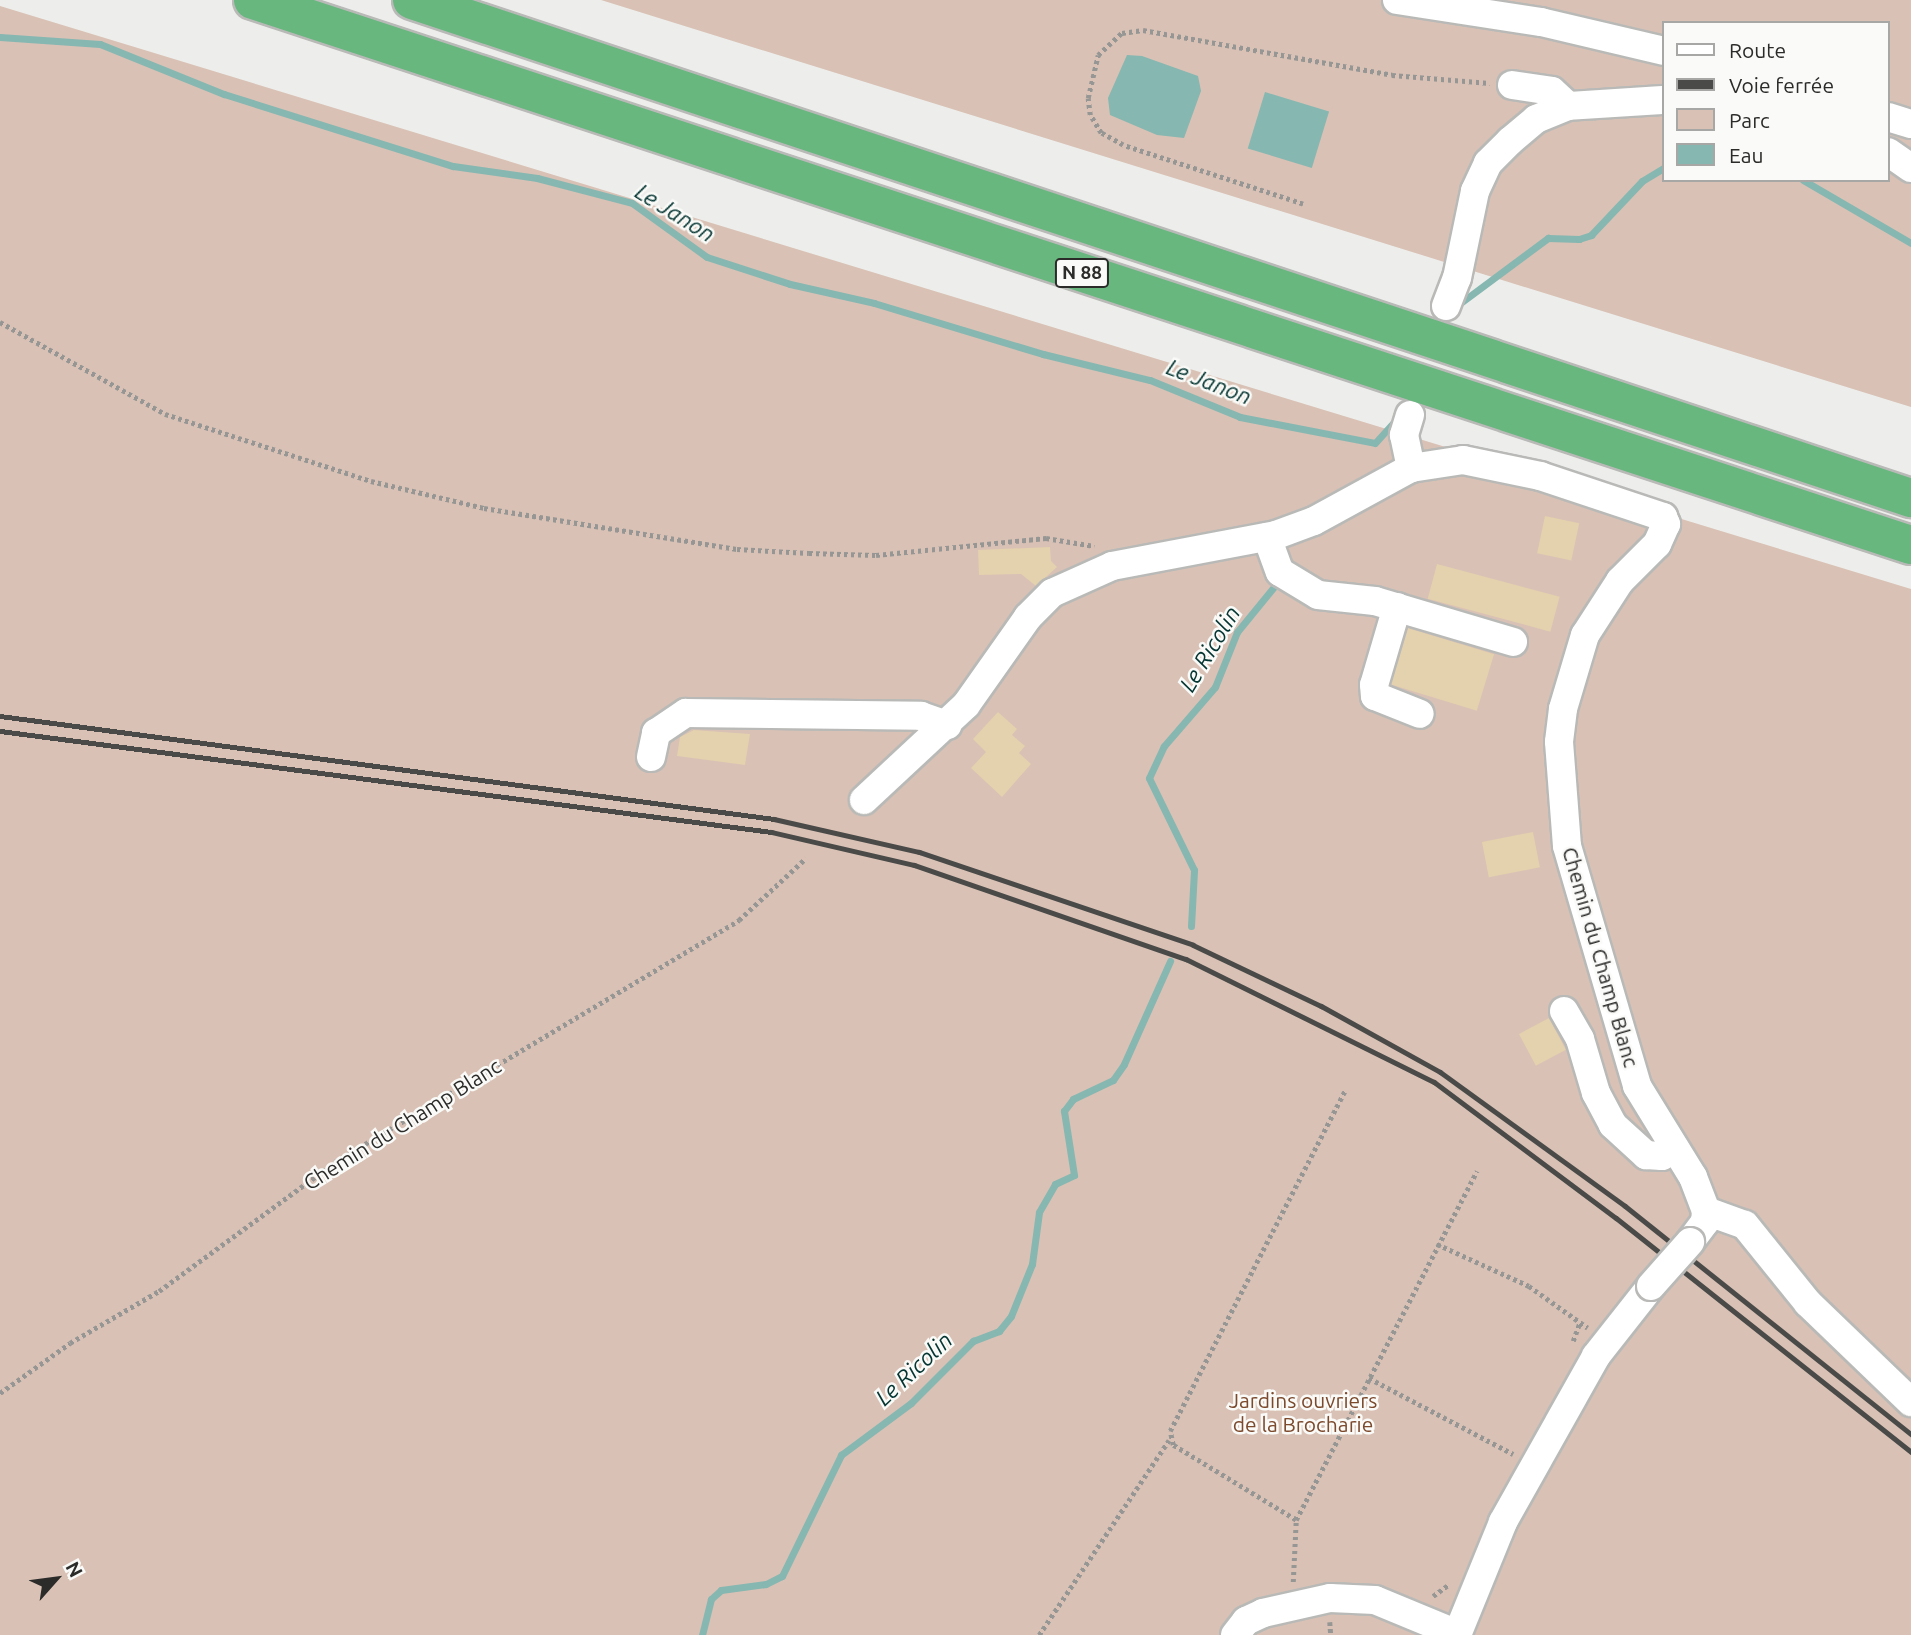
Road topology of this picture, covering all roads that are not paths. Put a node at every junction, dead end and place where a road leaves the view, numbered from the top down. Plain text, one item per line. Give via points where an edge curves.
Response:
1 (253, 0) edge
2 (412, 0) edge
3 (1397, 0) edge
4 (1662, 51) edge
5 (1512, 85) road end
6 (1662, 100) edge
7 (1568, 106) junction
8 (1890, 118) edge
9 (1911, 124) edge
10 (1890, 153) edge
11 (1911, 168) edge
12 (1446, 306) dead end
13 (1410, 415) dead end
14 (1410, 468) junction
15 (1911, 498) edge
16 (1267, 537) junction
17 (1911, 545) edge
18 (1397, 607) junction
19 (1514, 642) dead end
20 (1420, 714) dead end
21 (947, 725) junction
22 (651, 757) dead end
23 (864, 800) dead end
24 (1564, 1010) dead end
25 (1675, 1149) junction
26 (1706, 1211) junction
27 (1911, 1402) edge
28 (1235, 1635) edge
29 (1457, 1635) edge

1 - 17 highway, N 88
2 - 15 highway, N 88
3 - 4 street via 1541,22
5 - 7 street via 1552,90
6 - 7 street
7 - 12 street via 1536,120 1489,163 1475,191 1457,278
8 - 9 street
10 - 11 street
13 - 14 street via 1404,435
14 - 16 street, Chemin du Champ Blanc via 1314,521
14 - 25 street, Chemin du Champ Blanc via 1463,460 1497,463 1656,513 1666,524 1657,544 1620,581 1584,635 1563,709 1559,743 1573,867 1637,1086
16 - 18 street via 1280,572 1305,589
16 - 21 street, Chemin du Champ Blanc via 1125,562 1052,593 1028,617
18 - 19 street
18 - 20 street via 1374,685 1375,696
21 - 22 street via 921,716 686,713 656,733
21 - 23 street, Chemin du Champ Blanc
24 - 25 street via 1580,1039 1595,1093 1614,1125 1646,1155 1662,1156
25 - 26 street, Chemin du Champ Blanc via 1693,1177
26 - 27 street via 1745,1226 1808,1303
26 - 29 street, bridge via 1705,1222 1690,1242 1596,1356 1503,1522
28 - 29 street via 1246,1621 1293,1604 1330,1598 1375,1600

